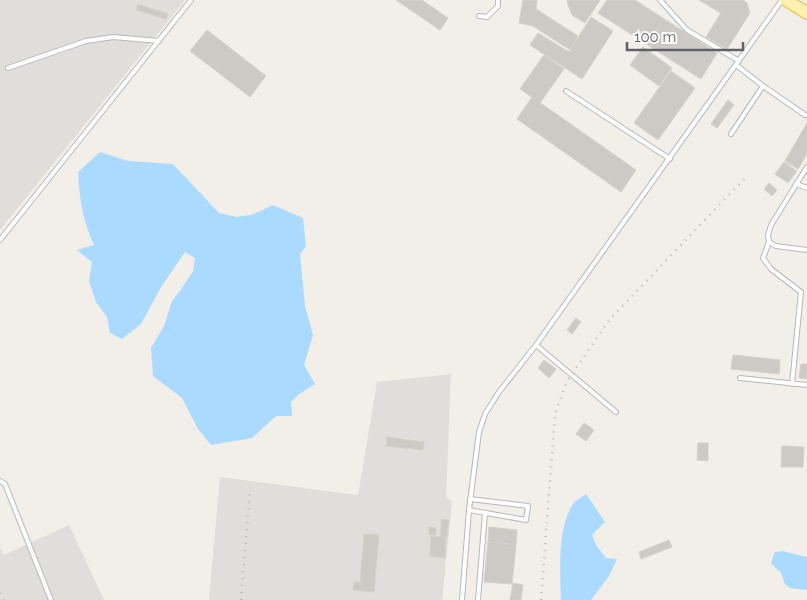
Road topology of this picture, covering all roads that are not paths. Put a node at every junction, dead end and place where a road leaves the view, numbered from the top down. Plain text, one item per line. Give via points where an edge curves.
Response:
1 (191, 0) edge
2 (498, 0) edge
3 (660, 0) edge
4 (782, 0) edge
5 (786, 0) edge
6 (807, 13) edge
7 (479, 16) dead end
8 (159, 41) junction
9 (737, 63) junction
10 (8, 68) dead end
11 (763, 86) junction
12 (566, 91) dead end
13 (805, 115) dead end
14 (730, 134) dead end
15 (670, 159) junction
16 (807, 167) edge
17 (796, 184) junction
18 (807, 188) edge
19 (0, 240) edge
20 (769, 242) junction
21 (807, 250) edge
22 (536, 345) junction
23 (740, 378) dead end
24 (792, 384) junction
25 (807, 385) edge
26 (616, 412) dead end
27 (0, 481) edge
28 (470, 499) junction
29 (469, 510) junction
30 (485, 513) junction
31 (51, 600) edge
32 (462, 600) edge
33 (478, 600) edge

1 - 8 lane
2 - 7 lane via 498,6 487,17
3 - 9 lane via 688,30
4 - 9 lane
5 - 6 main road
8 - 10 lane via 113,37 86,41
8 - 19 lane
9 - 11 lane
9 - 15 lane
11 - 13 lane
11 - 14 lane
12 - 15 lane
15 - 22 lane
16 - 17 lane
17 - 18 lane
17 - 20 lane via 771,225
20 - 21 lane
20 - 24 lane via 763,258 771,269 801,292
22 - 26 lane
22 - 28 lane via 499,392 478,432
23 - 24 lane
24 - 25 lane
27 - 31 lane via 5,484
28 - 29 lane
28 - 30 lane via 528,506 526,520
29 - 30 lane
29 - 32 lane
30 - 33 lane

